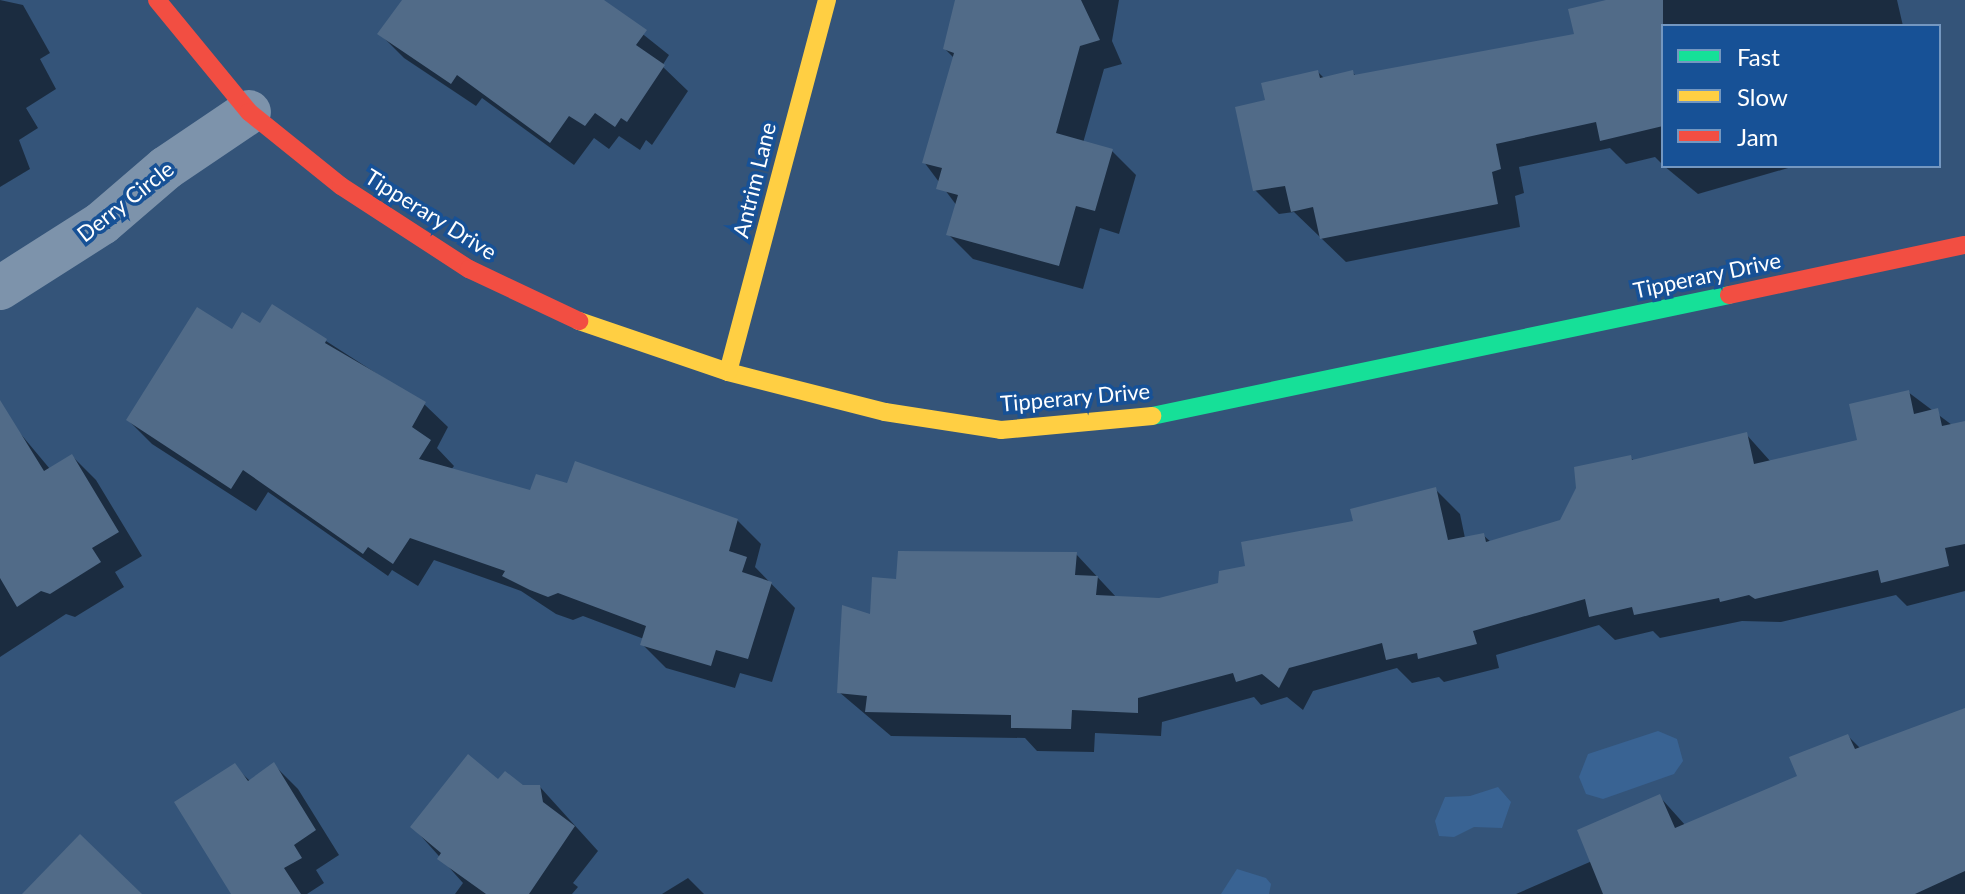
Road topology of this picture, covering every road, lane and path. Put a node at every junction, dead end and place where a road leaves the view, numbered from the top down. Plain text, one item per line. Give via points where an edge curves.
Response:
1 (157, 0) edge
2 (827, 0) edge
3 (249, 112) junction
4 (1965, 245) edge
5 (0, 288) edge
6 (728, 372) junction

1 - 3 street, Tipperary Drive
2 - 6 street, Antrim Lane
3 - 5 street, Derry Circle via 166,168 102,223
3 - 6 street, Tipperary Drive via 341,186 469,269 607,334
4 - 6 street, Tipperary Drive via 1130,421 1001,430 885,412

